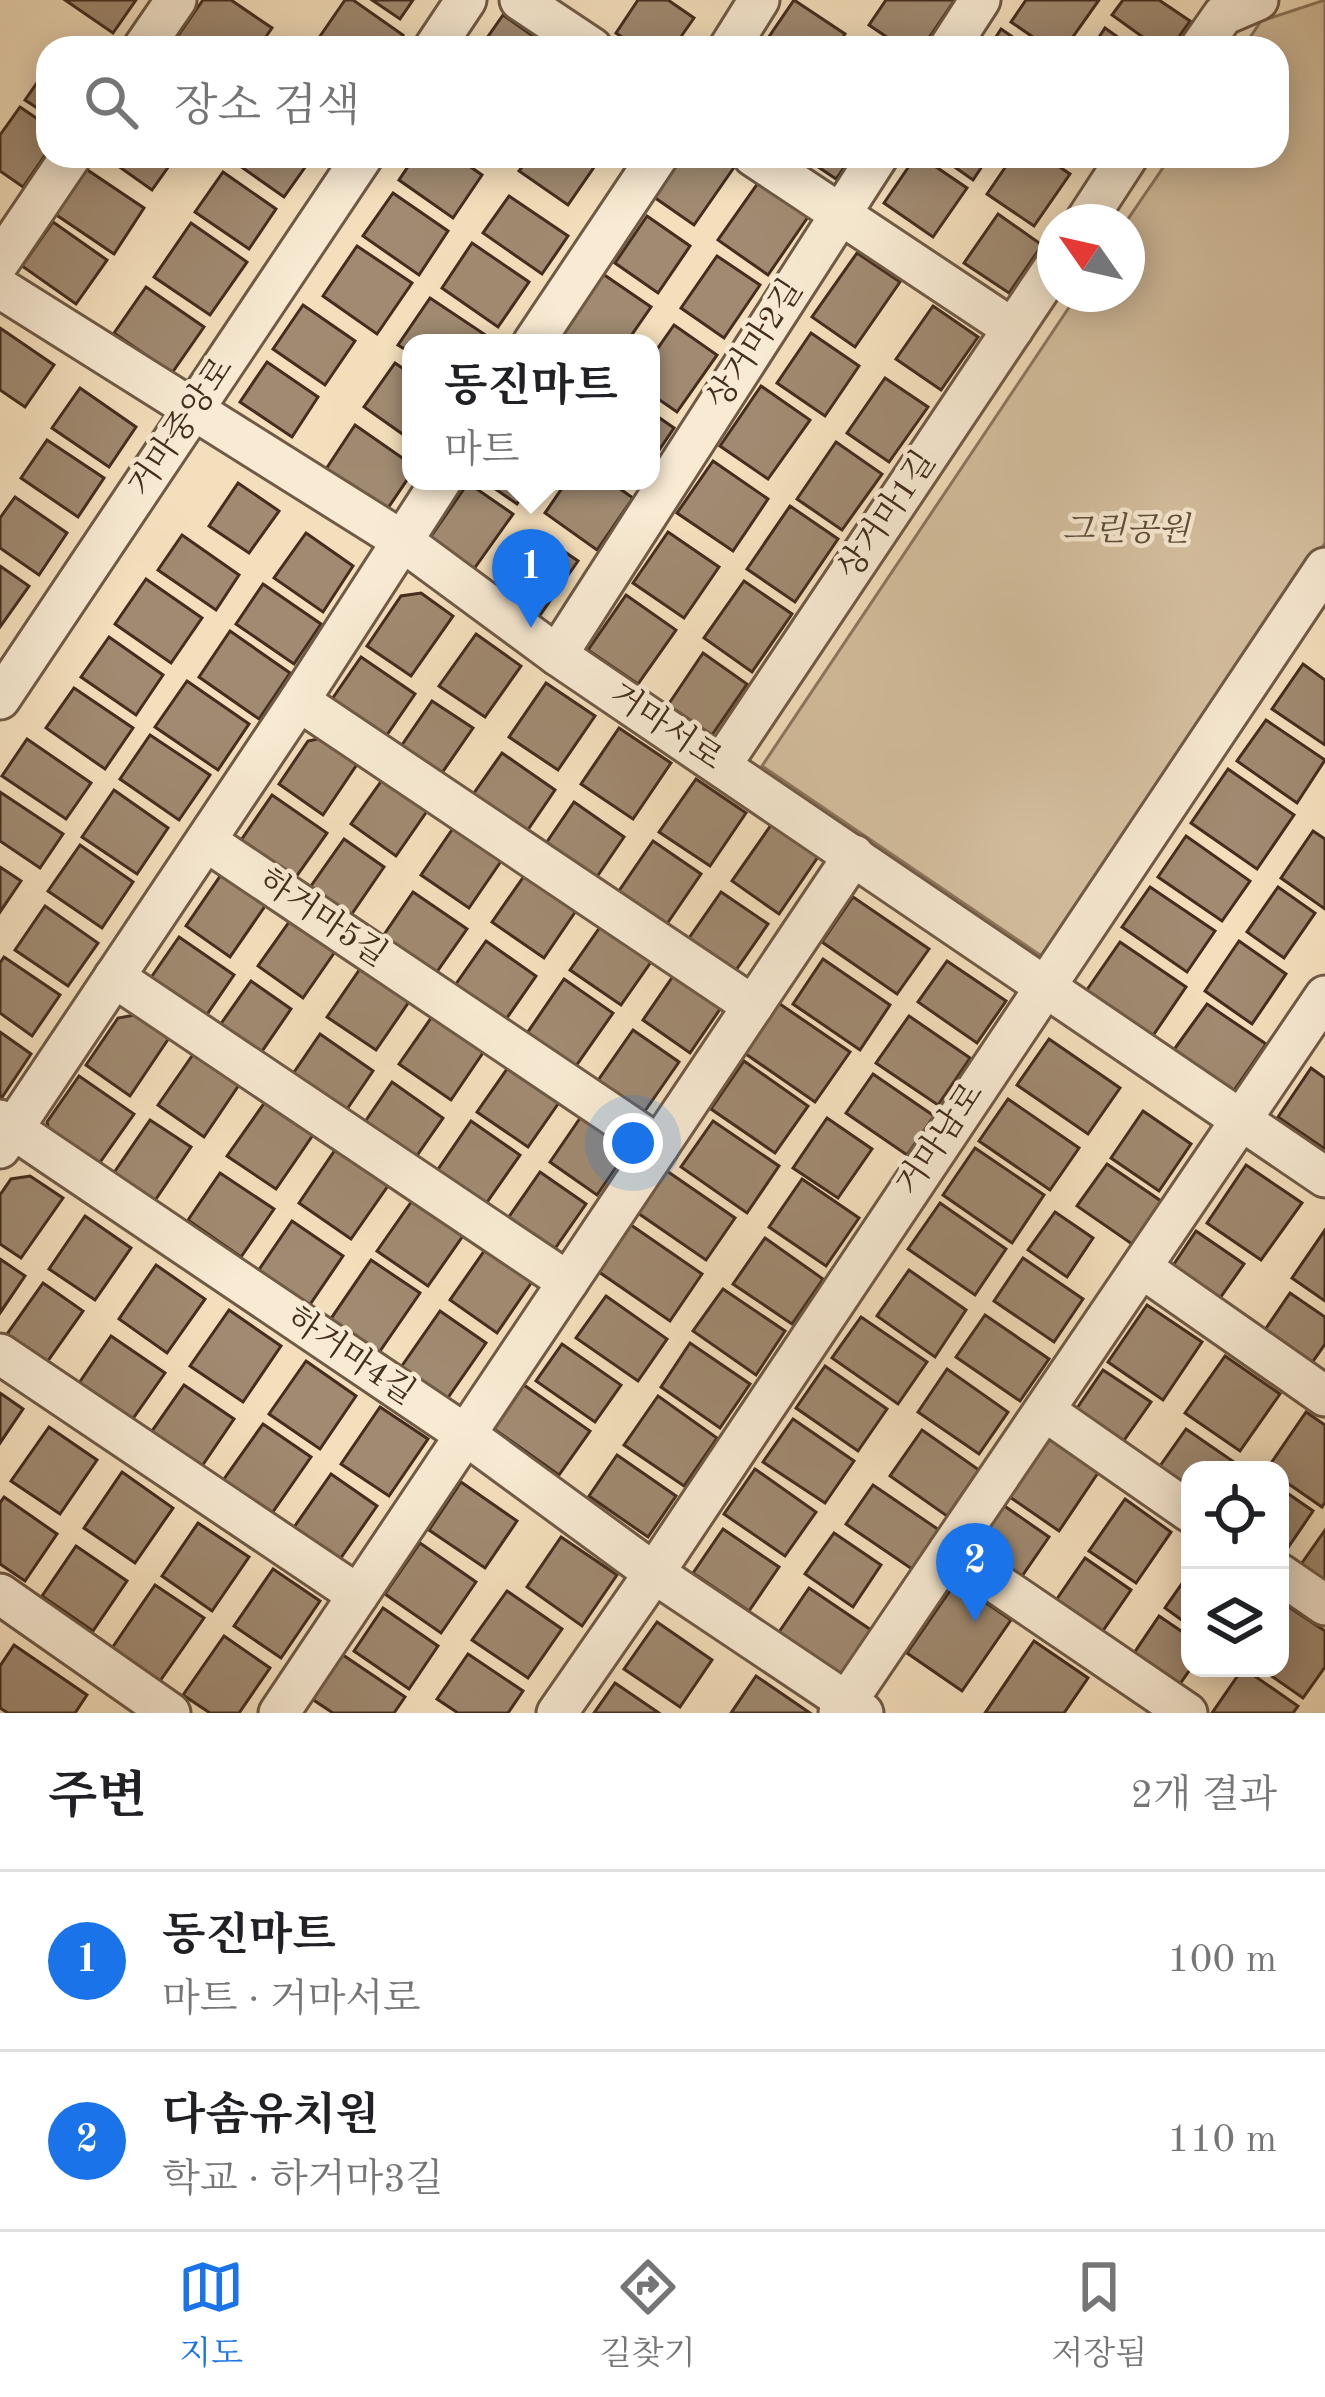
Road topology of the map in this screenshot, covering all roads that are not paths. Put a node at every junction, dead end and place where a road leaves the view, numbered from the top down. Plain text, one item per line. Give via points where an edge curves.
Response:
1 (176, 0) edge
2 (466, 0) edge
3 (520, 0) edge
4 (759, 0) edge
5 (980, 0) edge
6 (1258, 0) edge
7 (151, 36) edge
8 (442, 36) edge
9 (574, 36) edge
10 (736, 36) edge
11 (957, 36) edge
12 (1208, 36) edge
13 (63, 168) edge
14 (355, 168) edge
15 (650, 168) edge
16 (771, 168) edge
17 (870, 168) edge
18 (1121, 168) edge
19 (1096, 204) edge
20 (841, 214) junction
21 (0, 261) edge
22 (0, 288) edge
23 (1037, 293) edge
24 (1013, 329) junction
25 (539, 334) edge
26 (194, 412) junction
27 (435, 490) edge
28 (401, 540) junction
29 (1325, 568) edge
30 (556, 656) junction
31 (0, 699) edge
32 (299, 701) junction
33 (721, 765) junction
34 (206, 841) junction
35 (854, 855) junction
36 (114, 977) junction
37 (1042, 987) junction
38 (1325, 996) edge
39 (753, 1006) junction
40 (1240, 1121) junction
41 (4, 1132) edge
42 (659, 1146) junction
43 (1325, 1177) edge
44 (1142, 1268) junction
45 (568, 1282) junction
46 (0, 1354) edge
47 (1325, 1396) edge
48 (1045, 1411) junction
49 (466, 1435) junction
50 (1181, 1506) edge
51 (949, 1551) junction
52 (654, 1573) junction
53 (1289, 1580) edge
54 (358, 1595) junction
55 (7, 1599) edge
56 (1325, 1605) edge
57 (850, 1709) edge
58 (170, 1713) edge
59 (279, 1713) edge
60 (557, 1713) edge
61 (1187, 1713) edge

1 - 7 street
2 - 8 street
3 - 9 street
4 - 10 street
5 - 11 street
6 - 12 street via 1222,15
13 - 21 street
14 - 26 street, 거마중앙로
15 - 25 street
16 - 20 street
17 - 20 street, 상거마2길
18 - 19 street
20 - 24 street
20 - 30 street, 상거마2길
22 - 26 street, 거마서로
23 - 24 street, 상거마1길
24 - 33 street, 상거마1길
26 - 28 street, 거마서로
26 - 31 street, 거마중앙로
27 - 28 street
28 - 30 street, 거마서로
28 - 32 street
29 - 37 street, 거마남로
30 - 33 street, 거마서로
32 - 34 street
32 - 39 street
33 - 35 street, 거마서로
34 - 36 street
34 - 42 street, 하거마5길
35 - 37 street, 거마서로
35 - 39 street
36 - 41 street
36 - 45 street
37 - 40 street, 거마서로
37 - 52 street, 거마남로
38 - 40 street
39 - 42 street
40 - 43 street, 거마서로
40 - 44 street
41 - 49 street, 하거마4길
42 - 45 street
44 - 47 street
44 - 48 street
45 - 49 street
46 - 54 street
48 - 50 street
48 - 51 street
49 - 52 street, 하거마4길
49 - 54 street
51 - 57 street
51 - 61 street
52 - 57 street, 하거마4길
52 - 60 street, 거마남로
53 - 56 street
54 - 59 street
55 - 58 street

